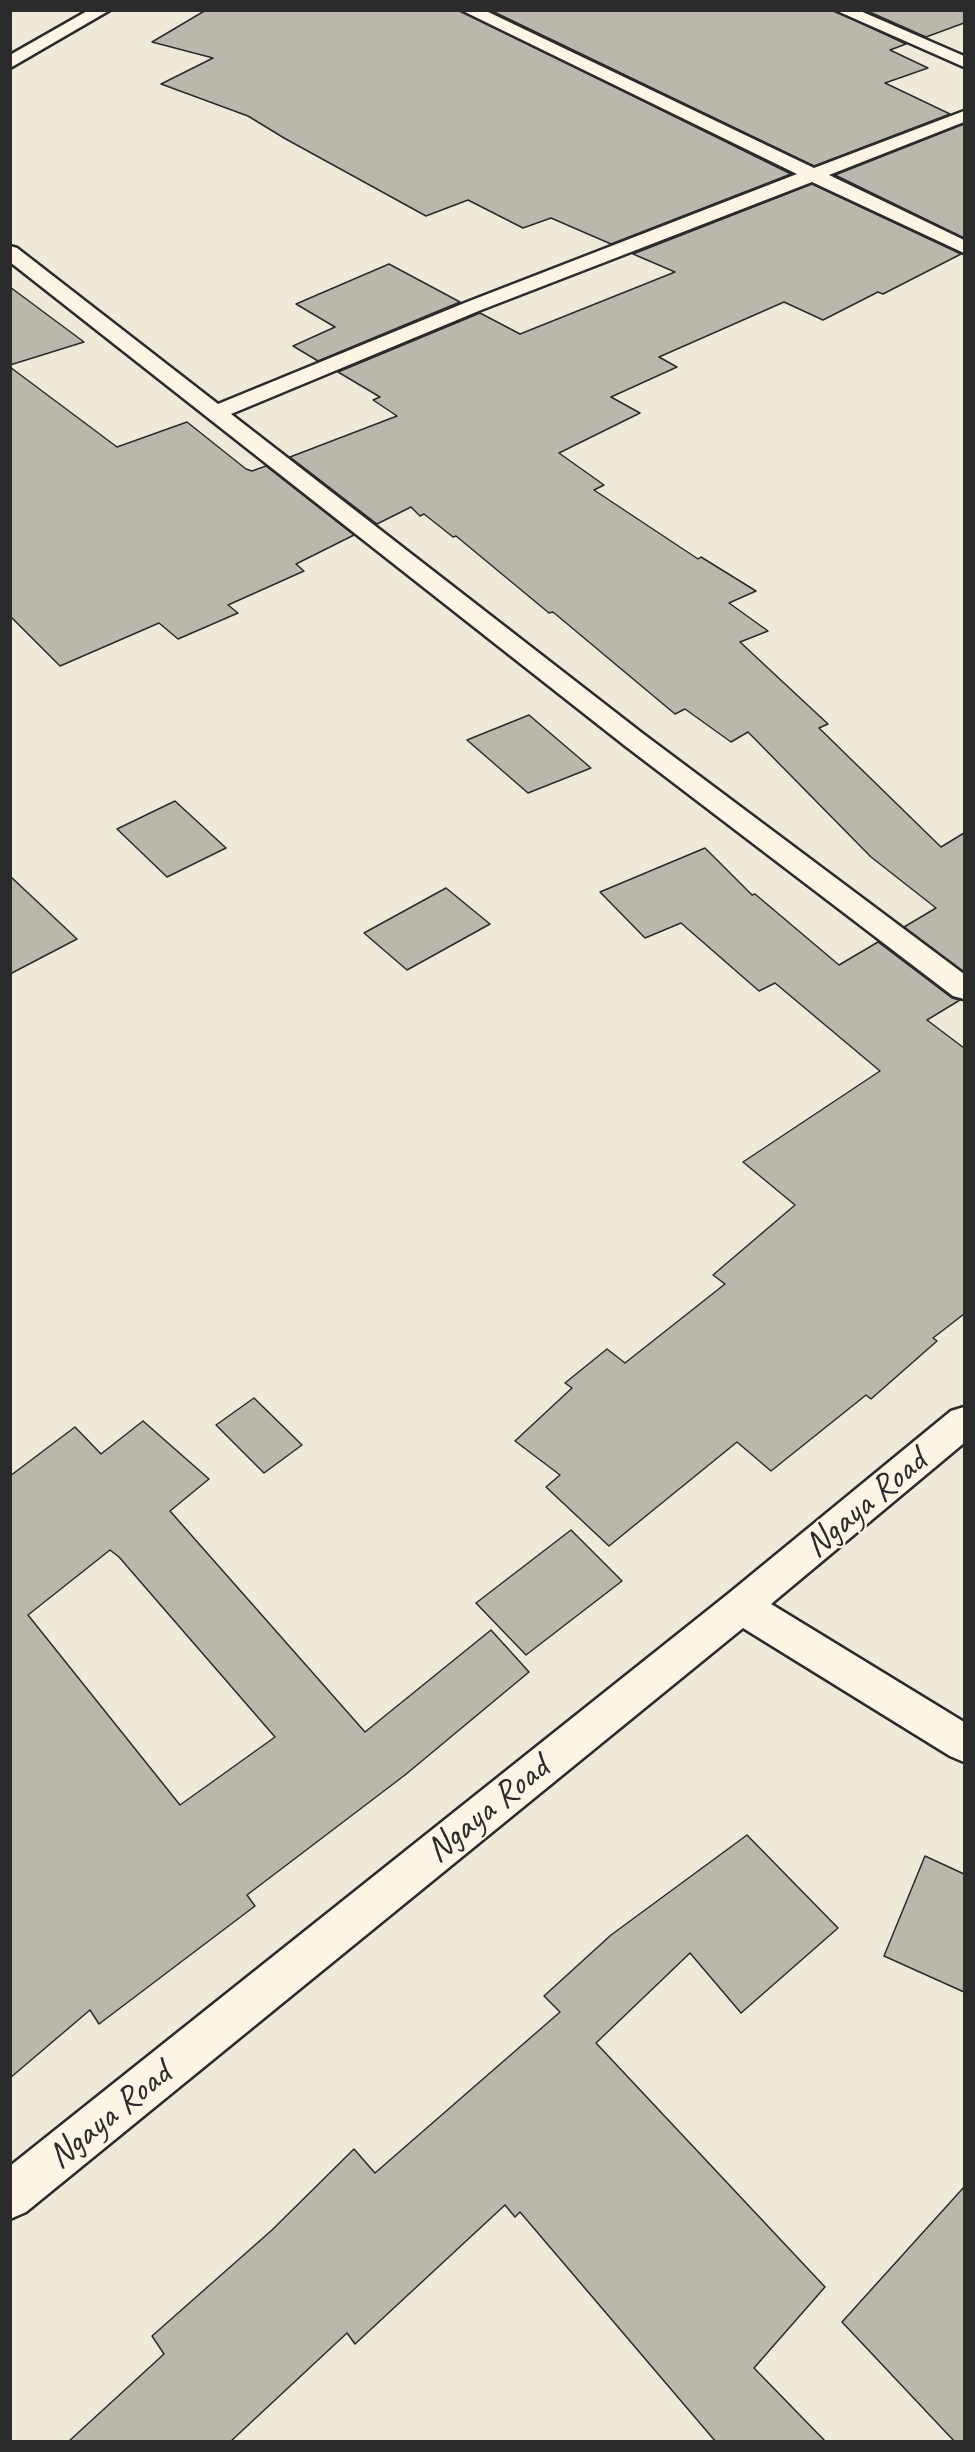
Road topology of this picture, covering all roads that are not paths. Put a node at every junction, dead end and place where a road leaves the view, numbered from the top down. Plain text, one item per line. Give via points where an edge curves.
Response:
1 (102, 10) edge
2 (469, 10) edge
3 (843, 10) edge
4 (964, 40) edge
5 (937, 51) junction
6 (964, 62) edge
7 (10, 63) edge
8 (964, 116) edge
9 (813, 176) junction
10 (964, 247) edge
11 (10, 252) edge
12 (218, 412) junction
13 (964, 988) edge
14 (964, 1422) edge
15 (741, 1606) junction
16 (964, 1743) edge
17 (10, 2196) edge

1 - 7 street
2 - 9 street
3 - 5 street
4 - 5 street
5 - 6 street
8 - 9 street
9 - 10 street
9 - 12 street via 474,306
11 - 12 street
12 - 13 street via 633,739
14 - 15 street, Ngaya Road
15 - 16 street
15 - 17 street, Ngaya Road

